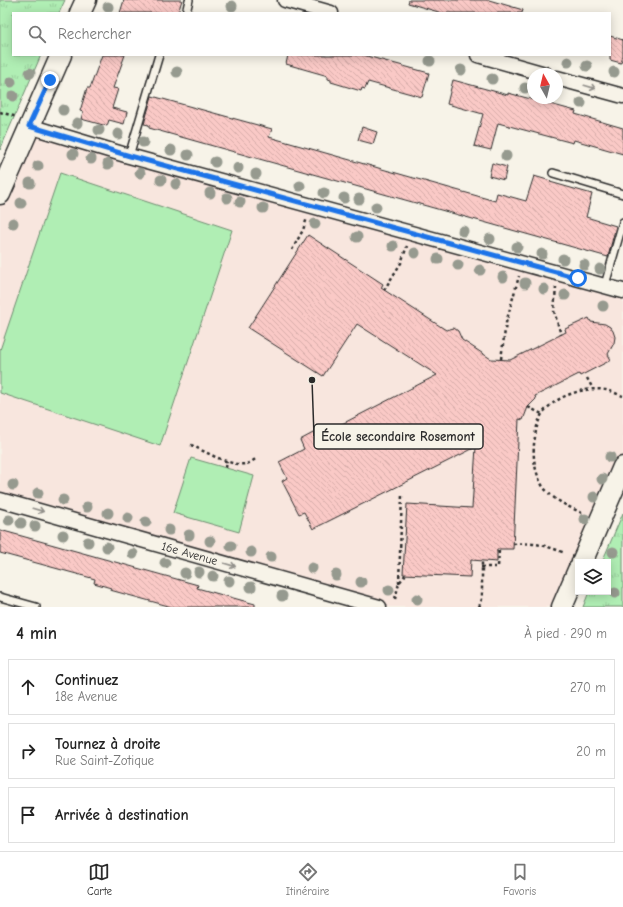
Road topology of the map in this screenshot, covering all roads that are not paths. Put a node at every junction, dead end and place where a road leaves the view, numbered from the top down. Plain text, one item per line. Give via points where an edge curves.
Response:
1 (86, 0) edge
2 (189, 0) edge
3 (285, 0) edge
4 (80, 12) edge
5 (186, 12) edge
6 (327, 12) edge
7 (60, 56) edge
8 (159, 56) edge
9 (482, 56) edge
10 (527, 69) edge
11 (563, 80) edge
12 (623, 96) edge
13 (23, 122) junction
14 (130, 156) junction
15 (554, 173) dead end
16 (0, 194) edge
17 (623, 194) edge
18 (623, 222) edge
19 (605, 286) junction
20 (623, 291) edge
21 (623, 467) edge
22 (0, 500) edge
23 (573, 557) edge
24 (575, 577) edge
25 (0, 597) edge
26 (36, 607) edge
27 (379, 607) edge
28 (562, 607) edge

1 - 4 street
2 - 5 lane
3 - 6 street
7 - 13 street
8 - 14 lane
9 - 10 street
11 -> 12 street
13 - 14 street
13 - 16 street
14 - 19 street
15 - 17 lane
18 - 19 lane
19 - 20 street
21 - 23 street
22 -> 27 street, 16e Avenue
24 - 28 street
25 - 26 lane

